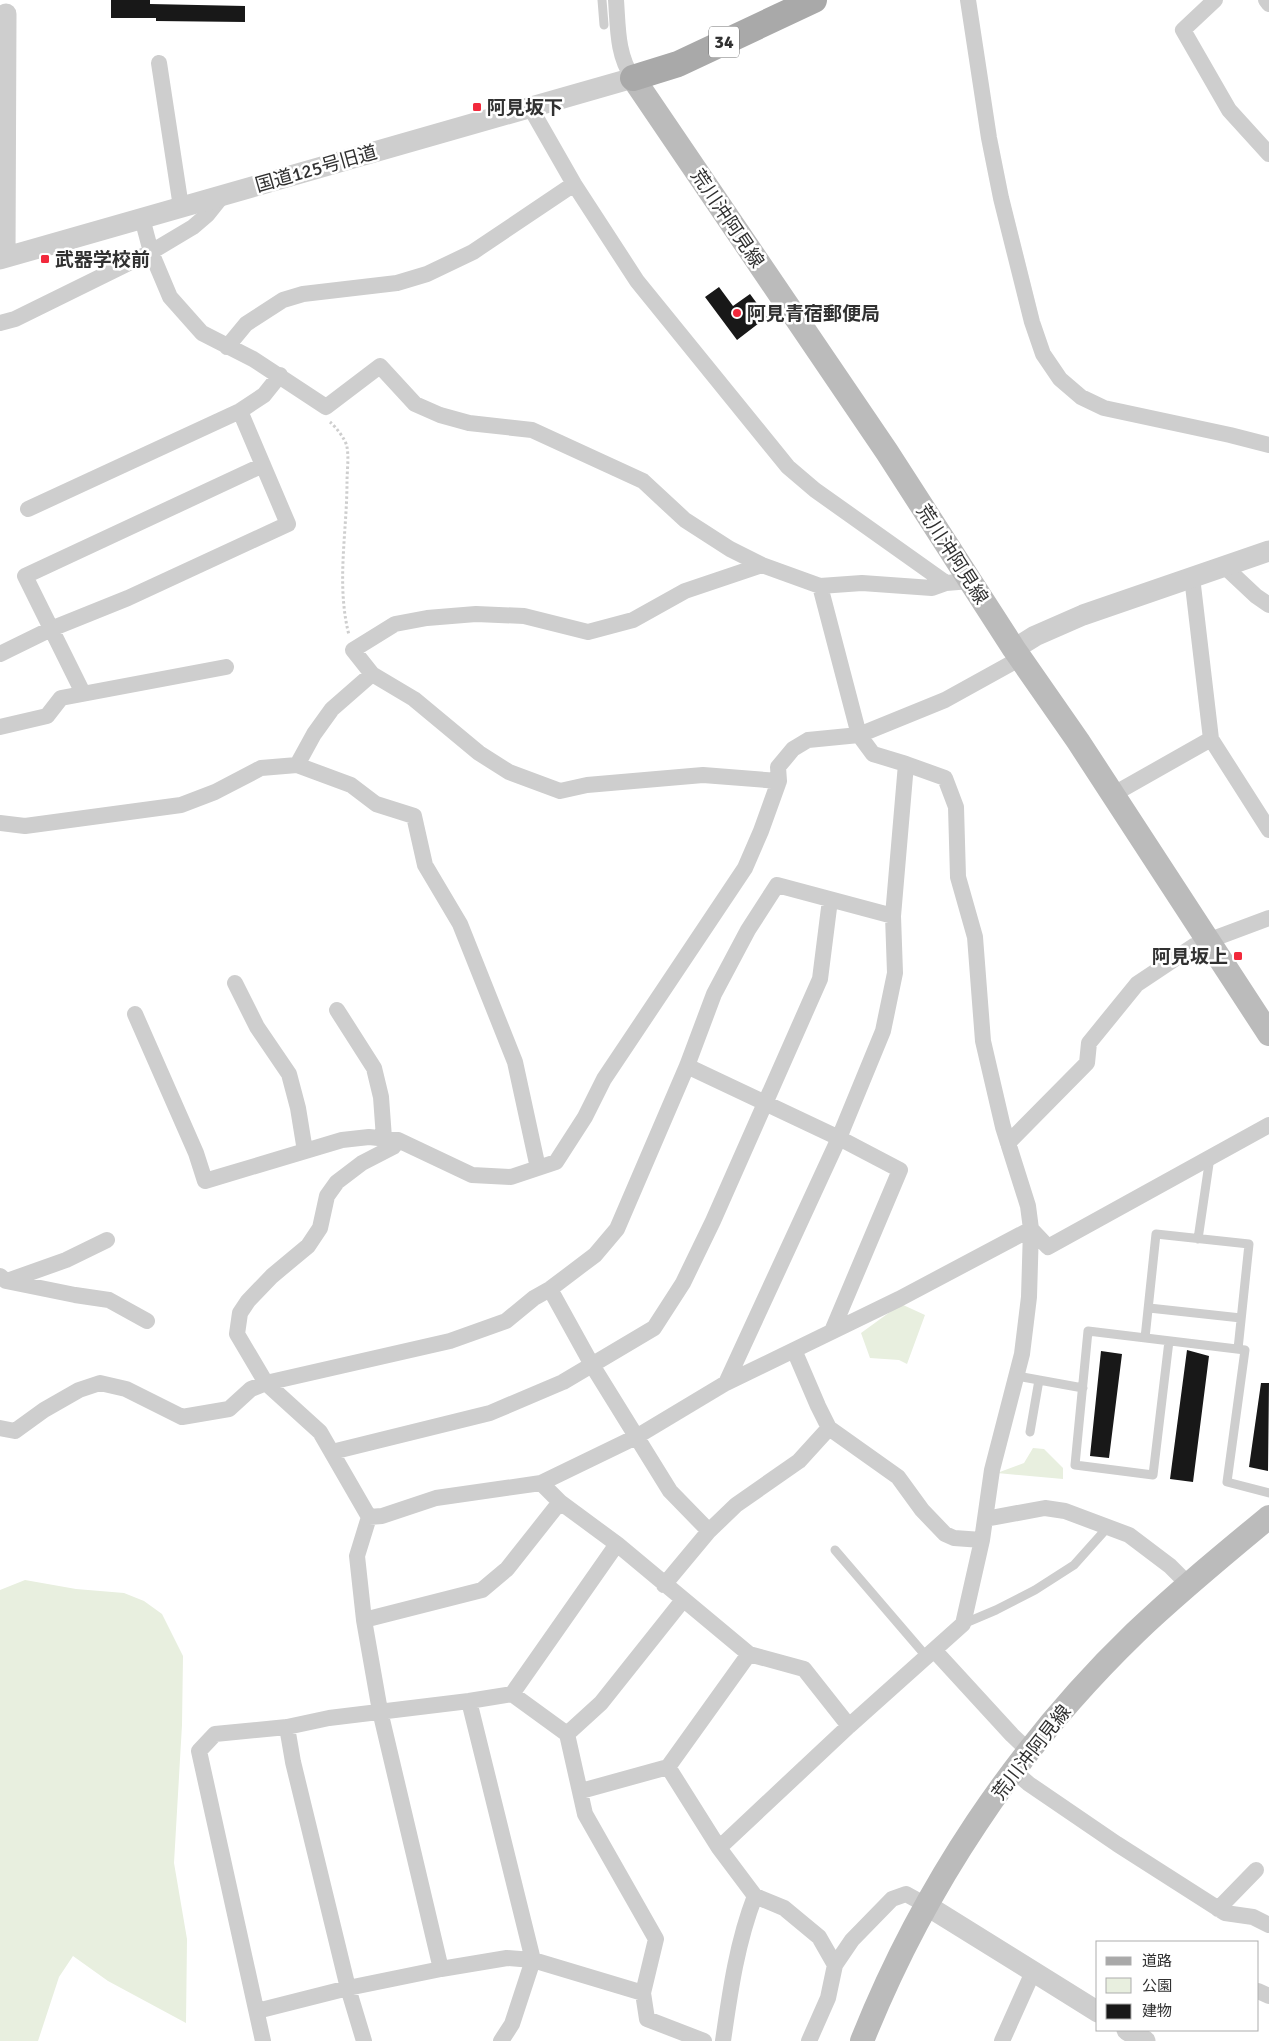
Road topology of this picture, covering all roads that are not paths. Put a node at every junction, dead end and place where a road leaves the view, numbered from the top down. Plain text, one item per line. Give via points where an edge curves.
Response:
1 (602, 0) edge
2 (616, 0) edge
3 (814, 0) edge
4 (968, 0) edge
5 (1215, 0) edge
6 (1266, 0) edge
7 (1269, 4) edge
8 (6, 10) dead end
9 (604, 25) joint
10 (618, 37) junction
11 (160, 63) dead end
12 (633, 78) junction
13 (530, 107) junction
14 (1269, 154) edge
15 (574, 184) junction
16 (223, 195) junction
17 (181, 207) junction
18 (142, 218) junction
19 (151, 252) junction
20 (2, 258) edge
21 (0, 323) edge
22 (227, 347) junction
23 (280, 375) junction
24 (240, 411) junction
25 (1269, 445) edge
26 (263, 465) junction
27 (28, 509) dead end
28 (1269, 551) edge
29 (762, 565) junction
30 (1224, 566) junction
31 (1192, 577) junction
32 (970, 581) junction
33 (946, 583) junction
34 (820, 586) junction
35 (1269, 605) edge
36 (50, 629) junction
37 (1017, 653) junction
38 (0, 654) edge
39 (226, 667) dead end
40 (372, 674) junction
41 (83, 693) junction
42 (0, 727) edge
43 (859, 735) junction
44 (1211, 740) junction
45 (906, 764) junction
46 (297, 765) junction
47 (778, 781) junction
48 (1112, 795) junction
49 (0, 824) edge
50 (1269, 830) edge
51 (830, 900) junction
52 (892, 916) junction
53 (1269, 918) edge
54 (1209, 942) junction
55 (235, 983) dead end
56 (337, 1010) dead end
57 (135, 1014) dead end
58 (1269, 1034) edge
59 (687, 1066) junction
60 (766, 1103) junction
61 (1269, 1125) edge
62 (838, 1138) junction
63 (391, 1139) junction
64 (1008, 1143) junction
65 (305, 1151) junction
66 (1210, 1157) junction
67 (538, 1168) junction
68 (1031, 1228) junction
69 (1198, 1239) junction
70 (107, 1240) dead end
71 (2, 1280) edge
72 (550, 1290) junction
73 (1149, 1308) junction
74 (1241, 1318) junction
75 (147, 1321) dead end
76 (832, 1331) junction
77 (1145, 1338) junction
78 (1169, 1341) junction
79 (1238, 1349) junction
80 (794, 1350) junction
81 (592, 1365) junction
82 (1016, 1376) junction
83 (1039, 1380) junction
84 (266, 1383) junction
85 (726, 1384) junction
86 (1083, 1388) junction
87 (0, 1428) edge
88 (829, 1428) junction
89 (1030, 1432) dead end
90 (636, 1437) junction
91 (332, 1452) junction
92 (541, 1483) junction
93 (1269, 1493) edge
94 (560, 1502) junction
95 (369, 1517) junction
96 (1269, 1517) edge
97 (985, 1519) junction
98 (1108, 1527) junction
99 (709, 1531) junction
100 (982, 1540) junction
101 (617, 1544) junction
102 (834, 1550) dead end
103 (1188, 1584) junction
104 (664, 1585) junction
105 (683, 1600) junction
106 (364, 1620) junction
107 (963, 1624) junction
108 (930, 1653) junction
109 (749, 1654) junction
110 (512, 1694) junction
111 (469, 1702) junction
112 (380, 1712) junction
113 (848, 1726) junction
114 (287, 1727) junction
115 (568, 1734) junction
116 (1029, 1751) junction
117 (668, 1767) junction
118 (1014, 1771) junction
119 (581, 1790) junction
120 (719, 1848) junction
121 (1256, 1870) dead end
122 (755, 1896) junction
123 (926, 1905) junction
124 (1218, 1909) junction
125 (1269, 1925) edge
126 (533, 1960) junction
127 (836, 1965) junction
128 (441, 1969) junction
129 (1034, 1972) junction
130 (348, 1988) junction
131 (643, 1993) junction
132 (256, 2011) junction
133 (1096, 2011) edge
134 (263, 2041) edge
135 (364, 2041) edge
136 (501, 2041) edge
137 (704, 2041) edge
138 (722, 2041) edge
139 (809, 2041) edge
140 (862, 2041) edge
141 (1002, 2041) edge

1 - 9 lane
2 - 10 street
3 - 12 main road, 34 via 678,64
4 - 25 street via 989,138 1006,217 1032,322 1044,354 1060,379 1081,397 1104,408
5 - 14 street via 1183,30 1229,110
6 - 7 street
8 - 20 street
9 - 10 street
10 - 12 street via 624,66
11 - 17 street
12 - 13 street, 国道125号旧道
12 - 32 main road, 荒川沖阿見線 via 887,452
13 - 15 street
13 - 16 street, 国道125号旧道
15 - 22 street via 472,252 427,274 397,283 303,294 283,300 246,324
15 - 33 street via 637,281 788,467 815,490
16 - 17 street, 国道125号旧道
16 - 19 street via 193,227
17 - 18 street, 国道125号旧道
18 - 19 street
18 - 20 street, 国道125号旧道
19 - 21 street via 15,319
19 - 22 street via 170,297 202,333
22 - 23 street
23 - 24 street via 264,395
23 - 29 street via 326,407 380,366 416,404 440,415 469,423 532,430 643,481 684,520
24 - 26 street
24 - 27 street
26 - 36 street via 24,576
26 - 36 street via 288,524 128,598
28 - 30 street
29 - 34 street
29 - 40 street via 684,591 633,620 588,632 524,616 476,614 396,624 353,650
30 - 31 street
30 - 35 street
31 - 37 street via 1083,615 1049,630
31 - 44 street
32 - 33 street
32 - 37 main road, 荒川沖阿見線
33 - 34 street via 932,588 862,583
34 - 43 street
36 - 38 street
36 - 41 street
37 - 43 street via 945,700
37 - 48 main road, 荒川沖阿見線
39 - 41 street
40 - 46 street via 332,709
40 - 47 street via 414,699 479,754 509,772 560,791 587,785 703,775
41 - 42 street via 61,698 47,716
43 - 45 street via 873,754
43 - 47 street via 808,740 793,749 778,767
44 - 48 street
44 - 50 street
45 - 52 street
45 - 64 street via 945,778 956,807 958,877 975,937 983,1041
46 - 49 street via 261,768 181,805 25,826
46 - 67 street via 351,785 376,804 414,816 425,865 460,924 515,1062
47 - 67 street via 745,868 604,1079 585,1117 556,1162
48 - 54 main road, 荒川沖阿見線
51 - 52 street
51 - 59 street via 777,885 748,930 714,994
51 - 60 street via 820,979
52 - 62 street via 895,973 883,1031
53 - 54 street
54 - 58 main road, 荒川沖阿見線
54 - 64 street via 1194,946 1136,984 1089,1043 1087,1062
55 - 65 street via 257,1027 289,1074
56 - 63 street via 374,1068
57 - 65 street via 196,1153 205,1181
59 - 60 street
59 - 72 street via 617,1230 595,1255
60 - 62 street
60 - 81 street via 682,1283 654,1328
61 - 66 street
62 - 76 street via 900,1170
62 - 85 street
63 - 65 street via 342,1140
63 - 67 street via 472,1175 511,1177
63 - 84 street via 393,1147 362,1162 337,1182 327,1196 320,1228 308,1246 272,1276 240,1313 237,1334
64 - 68 street via 1028,1206
66 - 68 street via 1048,1247
66 - 69 lane
68 - 76 street via 979,1258
68 - 82 street via 1029,1297
69 - 73 lane via 1156,1234
69 - 74 lane via 1249,1244
70 - 71 street via 66,1260
71 - 75 street via 109,1300
72 - 81 street
72 - 84 street via 534,1298 506,1321 450,1341
73 - 74 lane
73 - 77 lane
74 - 79 lane
76 - 80 street
77 - 78 lane
77 - 86 lane via 1088,1331
78 - 79 lane
78 - 86 lane via 1153,1475 1075,1465
79 - 93 lane via 1245,1350 1227,1482
80 - 85 street
80 - 88 street
81 - 90 street
81 - 91 street via 563,1382 490,1412
82 - 83 lane
82 - 97 street via 992,1470
83 - 86 lane
83 - 89 lane
84 - 87 street via 251,1389 229,1409 182,1417 126,1390 100,1384 79,1390 15,1431
84 - 91 street via 320,1432
85 - 90 street
88 - 99 street via 800,1461 736,1505
88 - 100 street via 898,1477 945,1534 954,1538
90 - 92 street
90 - 99 street via 670,1491
91 - 95 street
92 - 94 street
92 - 95 street via 436,1498 382,1516
94 - 101 street
94 - 106 street via 507,1569 482,1590
95 - 106 street via 357,1556
96 - 103 main road, 荒川沖阿見線
97 - 98 street via 1045,1508 1065,1511
97 - 100 street
98 - 103 street via 1129,1536 1170,1566
98 - 107 lane via 1074,1564 1034,1590
99 - 104 street
100 - 107 street
101 - 104 street
101 - 110 street
102 - 108 lane
103 - 116 main road, 荒川沖阿見線 via 1088,1682
104 - 105 street
105 - 109 street
105 - 115 street via 601,1703
106 - 112 street
107 - 108 street
108 - 113 street
108 - 116 street
109 - 113 street via 804,1669
109 - 117 street
110 - 111 street
110 - 115 street
111 - 112 street
111 - 126 street
112 - 114 street
112 - 128 street
113 - 120 street
114 - 130 street
114 - 132 street via 215,1734 199,1751
115 - 119 street
116 - 118 main road, 荒川沖阿見線
117 - 119 street
117 - 120 street
118 - 123 main road, 荒川沖阿見線 via 950,1862
118 - 124 street via 1117,1844
119 - 131 street via 585,1814 656,1939
120 - 122 street
121 - 124 street
122 - 127 street via 784,1908 819,1937
122 - 138 street via 734,1970
123 - 127 street via 906,1894 892,1899 852,1940
123 - 129 street
123 - 140 main road, 荒川沖阿見線 via 887,1980
124 - 125 street via 1254,1917
126 - 128 street via 507,1958
126 - 131 street
126 - 136 street via 512,2024
127 - 139 street via 828,1998
128 - 130 street
129 - 133 street
129 - 141 street
130 - 132 street
130 - 135 street
131 - 137 street via 647,2019
132 - 134 street

